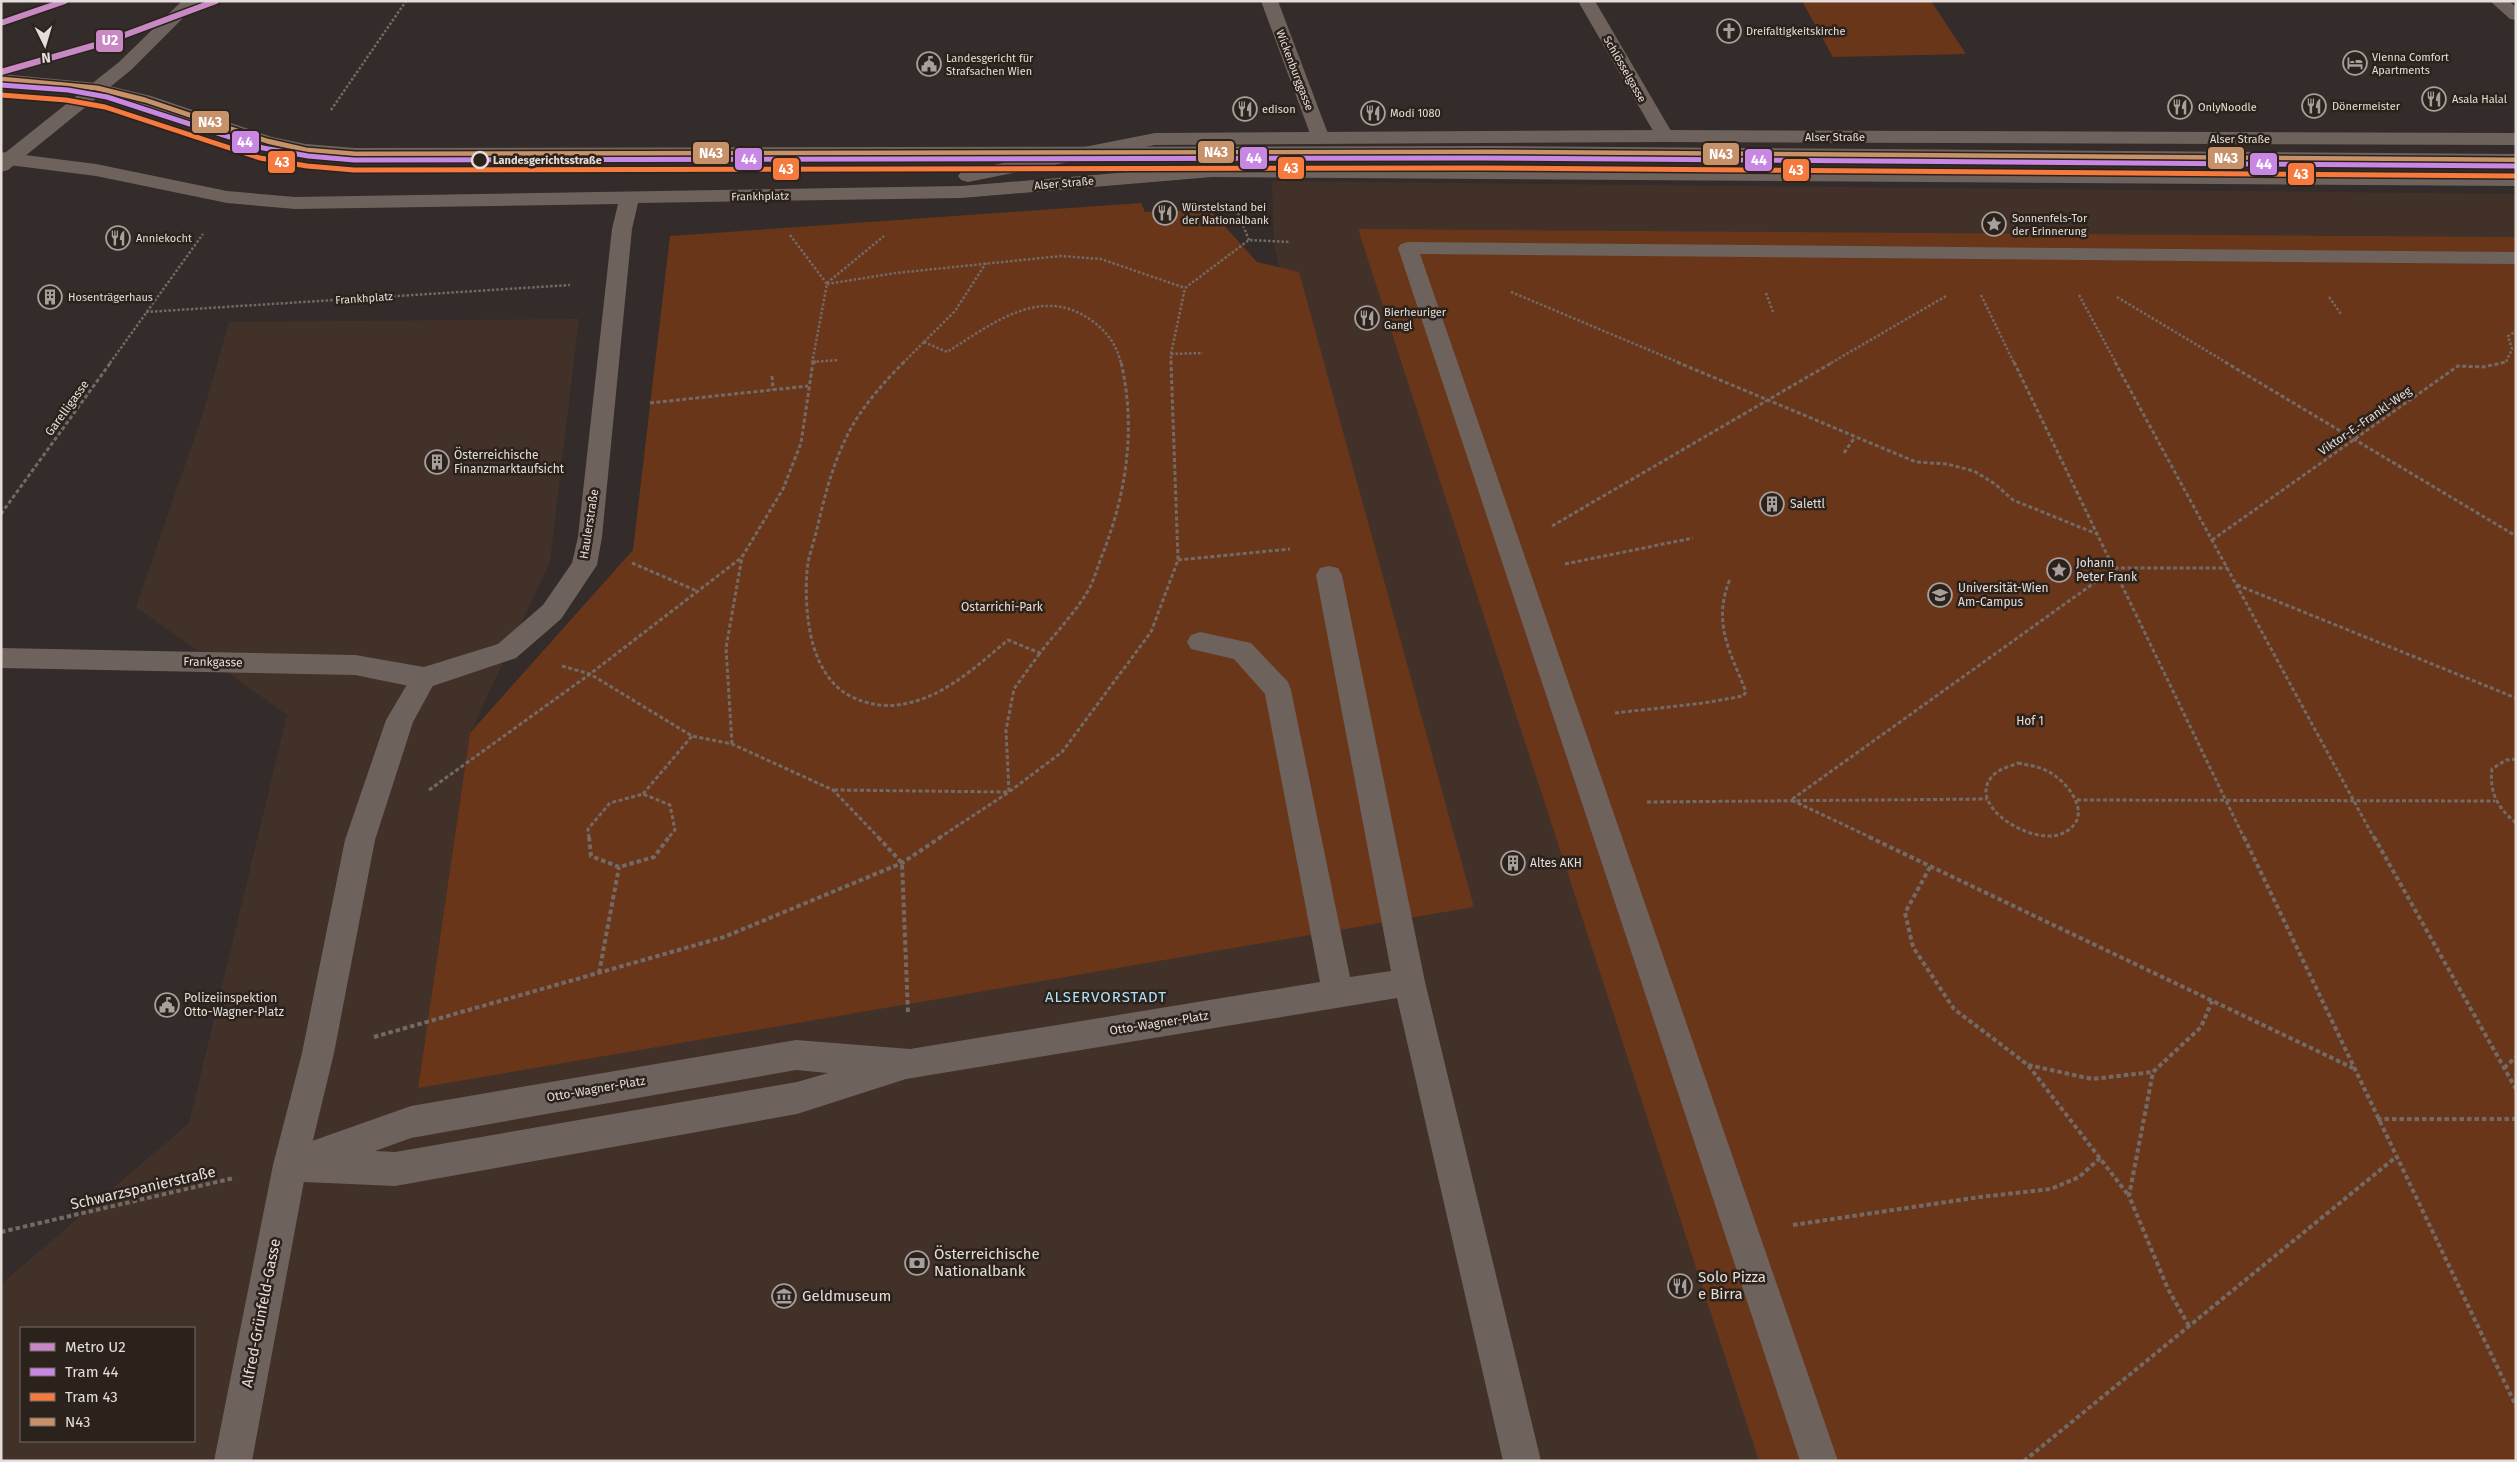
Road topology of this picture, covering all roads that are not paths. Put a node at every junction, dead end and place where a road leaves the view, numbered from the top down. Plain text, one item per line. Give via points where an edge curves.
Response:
1 (192, 1) edge
2 (1269, 1) edge
3 (1586, 1) edge
4 (2498, 1) edge
5 (2516, 15) edge
6 (125, 66) junction
7 (1, 79) edge
8 (42, 81) junction
9 (97, 88) junction
10 (1665, 136) junction
11 (1155, 139) joint
12 (1321, 139) junction
13 (2516, 139) edge
14 (1088, 153) junction
15 (2516, 160) edge
16 (3, 161) edge
17 (2516, 180) edge
18 (891, 192) junction
19 (961, 192) joint
20 (629, 199) junction
21 (2516, 258) edge
22 (1329, 575) road end
23 (1200, 642) dead end
24 (1, 658) edge
25 (424, 678) junction
26 (1409, 982) junction
27 (1338, 993) junction
28 (910, 1064) junction
29 (290, 1165) junction
30 (233, 1461) edge
31 (1522, 1461) edge
32 (1819, 1461) edge

1 - 6 street
2 - 12 street, Wickenburggasse
3 - 10 street, Schlösselgasse
4 - 5 street
6 - 8 street via 90,77
6 - 9 street
7 - 8 street
8 - 9 street
9 - 14 street via 267,141 306,150 355,154
9 - 16 street
10 - 12 street, Alser Straße
10 - 13 street, Alser Straße
11 - 12 street, Alser Straße
11 - 14 street, Frankhplatz
14 - 15 street via 1493,152
14 - 18 street, Frankhplatz
16 - 20 street, Frankhplatz via 96,170 227,197 295,204
17 - 19 street, Alser Straße via 1212,170
18 - 19 street, Frankhplatz
18 - 20 street, Frankhplatz
20 - 25 street, Haulerstraße via 622,229 590,537 584,564 552,612 507,651
21 - 32 street via 1408,248
22 - 26 street
23 - 27 street via 1242,650 1278,690
24 - 25 street, Frankgasse via 354,665
25 - 29 street via 400,720 360,840 318,1053
26 - 27 street, Otto-Wagner-Platz
26 - 31 street
27 - 28 street, Otto-Wagner-Platz
28 - 29 street, Otto-Wagner-Platz via 797,1098 395,1169
28 - 29 street, Otto-Wagner-Platz via 796,1056 411,1122
29 - 30 street, Alfred-Grünfeld-Gasse

